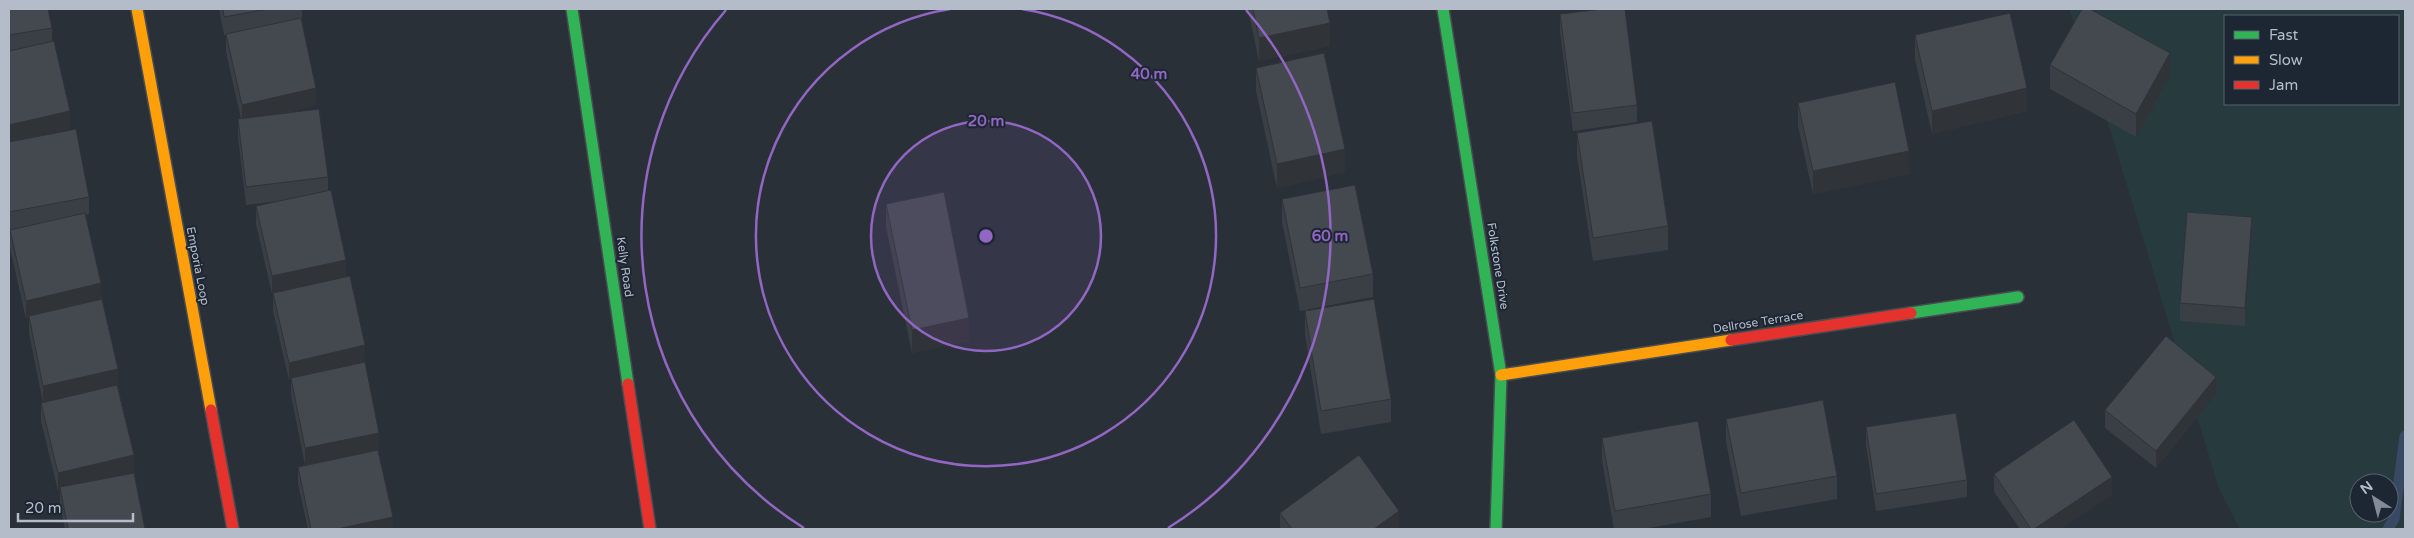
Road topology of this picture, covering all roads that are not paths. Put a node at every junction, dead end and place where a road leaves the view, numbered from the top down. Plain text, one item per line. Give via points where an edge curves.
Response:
1 (137, 9) edge
2 (572, 9) edge
3 (1443, 9) edge
4 (2018, 297) dead end
5 (1502, 375) junction
6 (233, 529) edge
7 (650, 529) edge
8 (1496, 529) edge

1 - 6 street, Emporia Loop
2 - 7 street, Kelly Road
3 - 5 street, Folkstone Drive
4 - 5 street, Dellrose Terrace
5 - 8 street, Folkstone Drive

